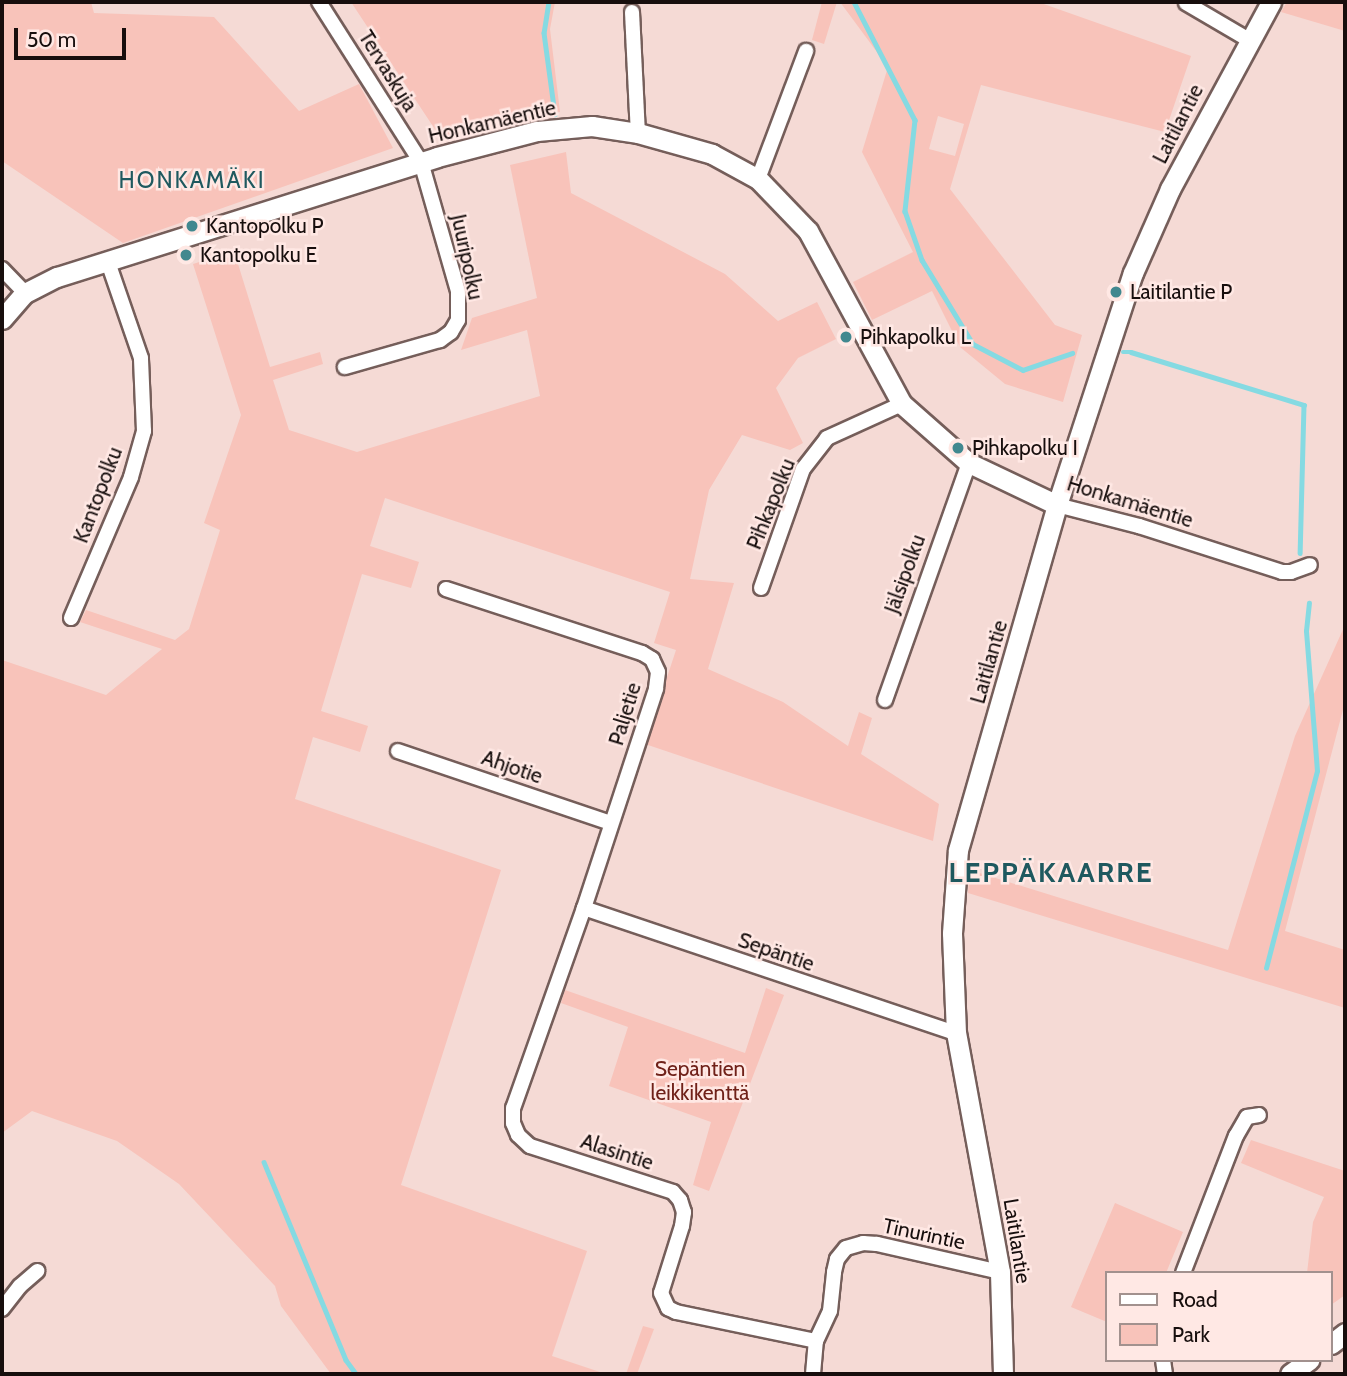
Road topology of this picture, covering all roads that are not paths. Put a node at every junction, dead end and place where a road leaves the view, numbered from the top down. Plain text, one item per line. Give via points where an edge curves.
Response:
1 (319, 2) edge
2 (1271, 2) edge
3 (1186, 3) edge
4 (632, 12) dead end
5 (1250, 40) junction
6 (806, 51) dead end
7 (638, 133) junction
8 (421, 162) junction
9 (758, 179) junction
10 (108, 262) junction
11 (2, 268) edge
12 (25, 293) junction
13 (2, 319) edge
14 (345, 367) dead end
15 (902, 404) junction
16 (969, 463) junction
17 (1057, 505) junction
18 (1310, 565) dead end
19 (761, 588) dead end
20 (446, 589) dead end
21 (71, 618) dead end
22 (885, 700) dead end
23 (398, 751) dead end
24 (611, 823) junction
25 (584, 908) junction
26 (956, 1032) junction
27 (1259, 1115) dead end
28 (37, 1270) dead end
29 (1184, 1271) edge
30 (1000, 1272) junction
31 (2, 1310) edge
32 (816, 1341) junction
33 (1305, 1362) edge
34 (813, 1374) edge
35 (1003, 1374) edge
36 (1290, 1374) edge

1 - 8 street, Tervaskuja
2 - 5 street, Laitilantie
3 - 5 street
4 - 7 street
5 - 17 street, Laitilantie via 1170,189 1133,273
6 - 9 street
7 - 8 street, Honkamäentie via 592,126 537,131
7 - 9 street, Honkamäentie via 712,154
8 - 10 street, Honkamäentie
8 - 14 street, Juuripolku via 458,291 458,320 440,340
9 - 15 street, Honkamäentie via 808,232
10 - 12 street, Honkamäentie
10 - 21 street, Kantopolku via 141,358 144,431 131,477
11 - 12 street
12 - 13 street, Honkamäentie
15 - 16 street, Honkamäentie
15 - 19 street, Pihkapolku via 827,438 803,469
16 - 17 street, Honkamäentie
16 - 22 street, Jälsipolku
17 - 18 street, Honkamäentie via 1282,572
17 - 26 street, Laitilantie via 958,850 952,933
20 - 24 street, Paljetie via 652,659 658,672 656,689
23 - 24 street, Ahjotie
24 - 25 street, Paljetie
25 - 26 street, Sepäntie
25 - 32 street, Alasintie via 513,1108 518,1135 530,1146 673,1192 680,1200 682,1226 661,1293 668,1308
26 - 30 street, Laitilantie
27 - 29 street via 1247,1117 1236,1136
28 - 31 street
30 - 32 street, Tinurintie via 877,1244 846,1248 837,1259 830,1311
30 - 35 street, Laitilantie
32 - 34 street, Tinurintie
33 - 36 street

